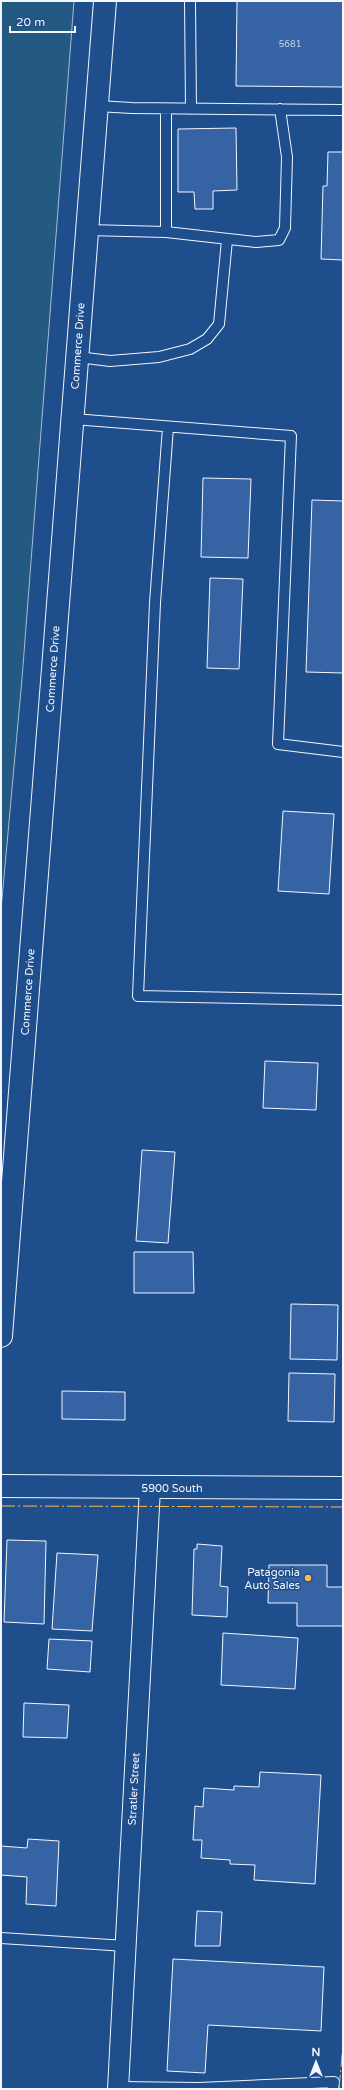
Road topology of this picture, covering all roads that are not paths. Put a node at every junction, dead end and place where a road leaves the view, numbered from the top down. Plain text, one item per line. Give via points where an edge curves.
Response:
1 (105, 1) edge
2 (190, 1) edge
3 (97, 106) junction
4 (166, 109) junction
5 (191, 109) junction
6 (280, 109) junction
7 (343, 110) edge
8 (87, 230) junction
9 (166, 232) junction
10 (227, 240) junction
11 (78, 357) junction
12 (73, 419) junction
13 (168, 426) junction
14 (343, 752) edge
15 (343, 1000) edge
16 (1, 1336) edge
17 (1, 1486) edge
18 (150, 1488) junction
19 (343, 1488) edge
20 (1, 1938) edge
21 (126, 1946) junction
22 (118, 2088) edge
23 (333, 2089) edge

1 - 3 street, Commerce Drive
2 - 5 lane
3 - 4 lane
3 - 8 street, Commerce Drive
4 - 5 lane
4 - 9 lane
5 - 6 lane
6 - 7 lane
6 - 10 lane via 287,157 285,228 279,240
8 - 9 lane
8 - 11 street, Commerce Drive
9 - 10 lane
10 - 11 lane via 219,324 207,339 190,349 159,358 110,361
11 - 12 street, Commerce Drive
12 - 13 lane
12 - 16 street, Commerce Drive
13 - 14 lane via 291,436 278,744
13 - 15 lane via 154,603 138,996
17 - 18 street, 5900 South
18 - 19 street, 5900 South
18 - 21 street, Stratler Street
20 - 21 lane
21 - 22 street, Stratler Street
22 - 23 lane via 199,2088 334,2082

